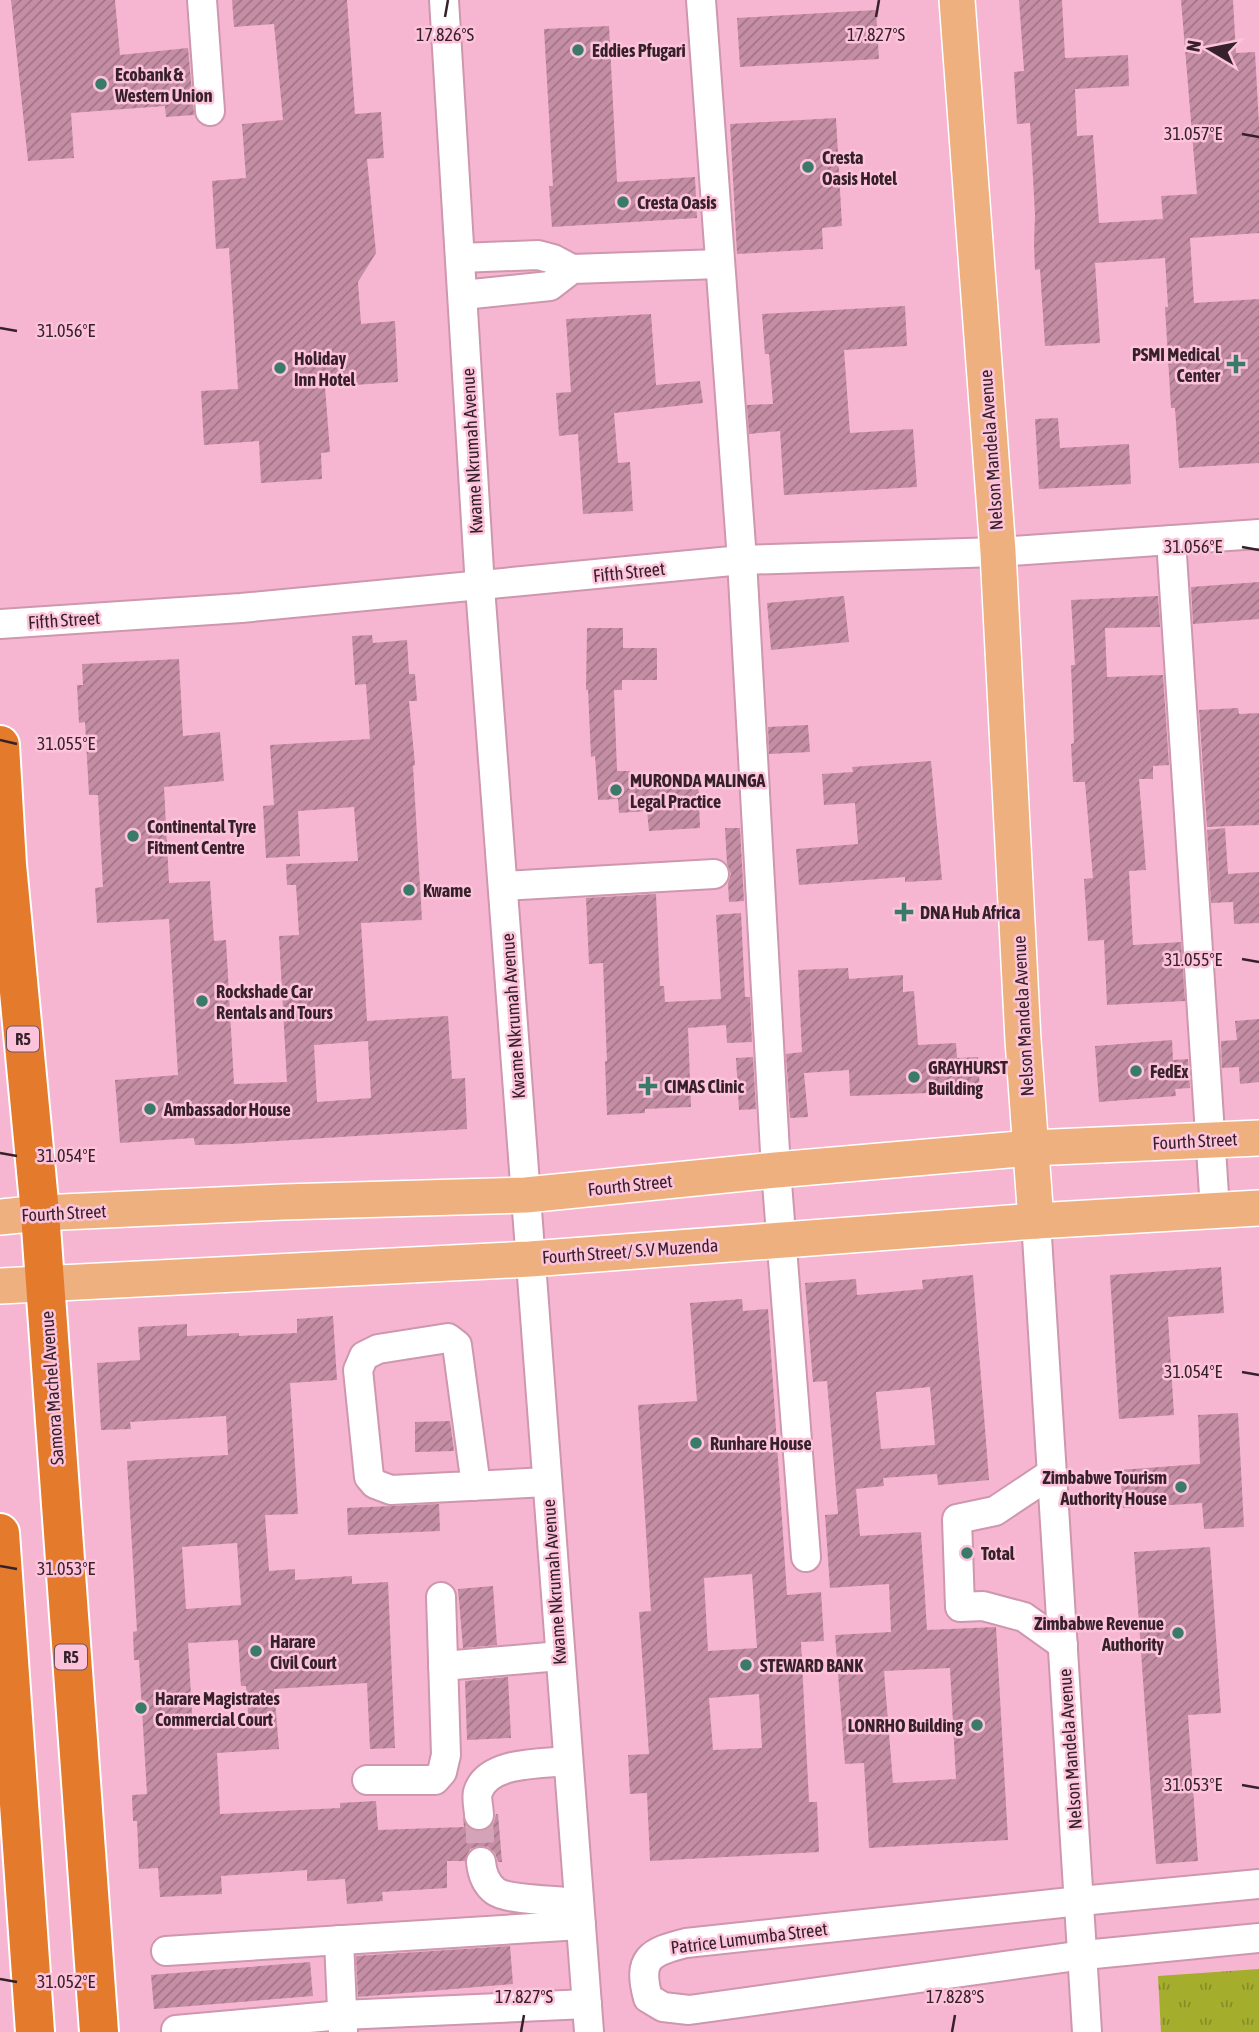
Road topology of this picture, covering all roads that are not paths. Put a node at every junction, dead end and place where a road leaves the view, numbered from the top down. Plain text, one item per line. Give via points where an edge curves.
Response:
1 (202, 0) edge
2 (444, 0) edge
3 (701, 0) edge
4 (957, 0) edge
5 (210, 111) dead end
6 (460, 258) junction
7 (720, 264) junction
8 (572, 269) junction
9 (463, 295) junction
10 (1259, 534) edge
11 (1171, 540) junction
12 (998, 552) junction
13 (742, 560) junction
14 (480, 587) junction
15 (0, 624) edge
16 (0, 745) edge
17 (714, 874) dead end
18 (503, 886) junction
19 (1259, 1138) edge
20 (1210, 1141) junction
21 (1031, 1149) junction
22 (776, 1170) junction
23 (526, 1195) junction
24 (1259, 1208) edge
25 (1215, 1210) junction
26 (40, 1213) junction
27 (0, 1217) edge
28 (1036, 1221) junction
29 (782, 1240) junction
30 (530, 1259) junction
31 (44, 1282) junction
32 (0, 1286) edge
33 (1052, 1473) junction
34 (547, 1482) junction
35 (476, 1486) junction
36 (0, 1533) edge
37 (806, 1558) dead end
38 (441, 1597) dead end
39 (1063, 1645) junction
40 (560, 1656) junction
41 (443, 1666) junction
42 (568, 1761) junction
43 (367, 1780) dead end
44 (479, 1815) tunnel mouth
45 (481, 1862) tunnel mouth
46 (1259, 1884) edge
47 (1080, 1900) junction
48 (580, 1914) junction
49 (1259, 1938) edge
50 (339, 1940) junction
51 (166, 1951) dead end
52 (1084, 1955) junction
53 (587, 2004) junction
54 (342, 2023) edge
55 (176, 2030) dead end
56 (35, 2032) edge
57 (99, 2032) edge
58 (589, 2032) edge
59 (1087, 2032) edge

1 - 5 street
2 - 6 street, Kwame Nkrumah Avenue
3 - 7 street
4 - 12 main road, Nelson Mandela Avenue
6 - 8 street via 538,255
6 - 9 street, Kwame Nkrumah Avenue
7 - 8 street
7 - 13 street
8 - 9 street via 550,286
9 - 14 street, Kwame Nkrumah Avenue
10 - 11 street, Fifth Street
11 - 12 street, Fifth Street
11 - 20 street
12 - 13 street, Fifth Street
12 - 21 main road, Nelson Mandela Avenue
13 - 14 street, Fifth Street
13 - 22 street
14 - 15 street, Fifth Street
14 - 18 street, Kwame Nkrumah Avenue
16 - 26 highway, Samora Machel Avenue / R5
17 - 18 street
18 - 23 street, Kwame Nkrumah Avenue
19 - 20 main road, Fourth Street
20 - 21 main road, Fourth Street
20 - 25 street
21 - 22 main road, Fourth Street
21 - 28 main road, Nelson Mandela Avenue
22 - 23 main road, Fourth Street
22 - 29 street
23 - 26 main road, Fourth Street
23 - 30 street, Kwame Nkrumah Avenue
24 - 25 main road, Fourth Street/ S.V Muzenda
25 - 28 main road, Fourth Street/ S.V Muzenda
26 - 27 main road, Fourth Street
26 - 31 highway, Samora Machel Avenue / R5
28 - 29 main road, Fourth Street/ S.V Muzenda
28 - 33 street, Nelson Mandela Avenue
29 - 30 main road, Fourth Street/ S.V Muzenda
29 - 37 street
30 - 31 main road, Fourth Street/ S.V Muzenda
30 - 34 street, Kwame Nkrumah Avenue
31 - 32 main road, Fourth Street/ S.V Muzenda
31 - 57 highway, Samora Machel Avenue / R5
33 - 39 street, Nelson Mandela Avenue
33 - 39 street via 995,1511 957,1519 960,1607 983,1606 1024,1617
34 - 35 street
34 - 40 street, Kwame Nkrumah Avenue
35 - 35 street via 457,1345 448,1338 378,1349 364,1356 358,1370 369,1477 375,1484 391,1490
36 - 56 highway
38 - 41 street
39 - 47 street, Nelson Mandela Avenue
40 - 41 street
40 - 42 street, Kwame Nkrumah Avenue
41 - 43 street via 446,1755 442,1772 435,1780
42 - 44 street via 494,1772 478,1792
42 - 48 street, Kwame Nkrumah Avenue
45 - 48 street via 482,1874 496,1892
46 - 47 street, Patrice Lumumba Street
47 - 52 street, Nelson Mandela Avenue
47 - 52 street, Patrice Lumumba Street via 686,1943 652,1955 645,1964 643,1982 648,1998 663,2007 689,2010
48 - 50 street
48 - 53 street, Kwame Nkrumah Avenue
49 - 52 street, Patrice Lumumba Street
50 - 51 street
50 - 54 street
52 - 59 street, Nelson Mandela Avenue
53 - 54 street
53 - 58 street, Kwame Nkrumah Avenue
54 - 55 street

